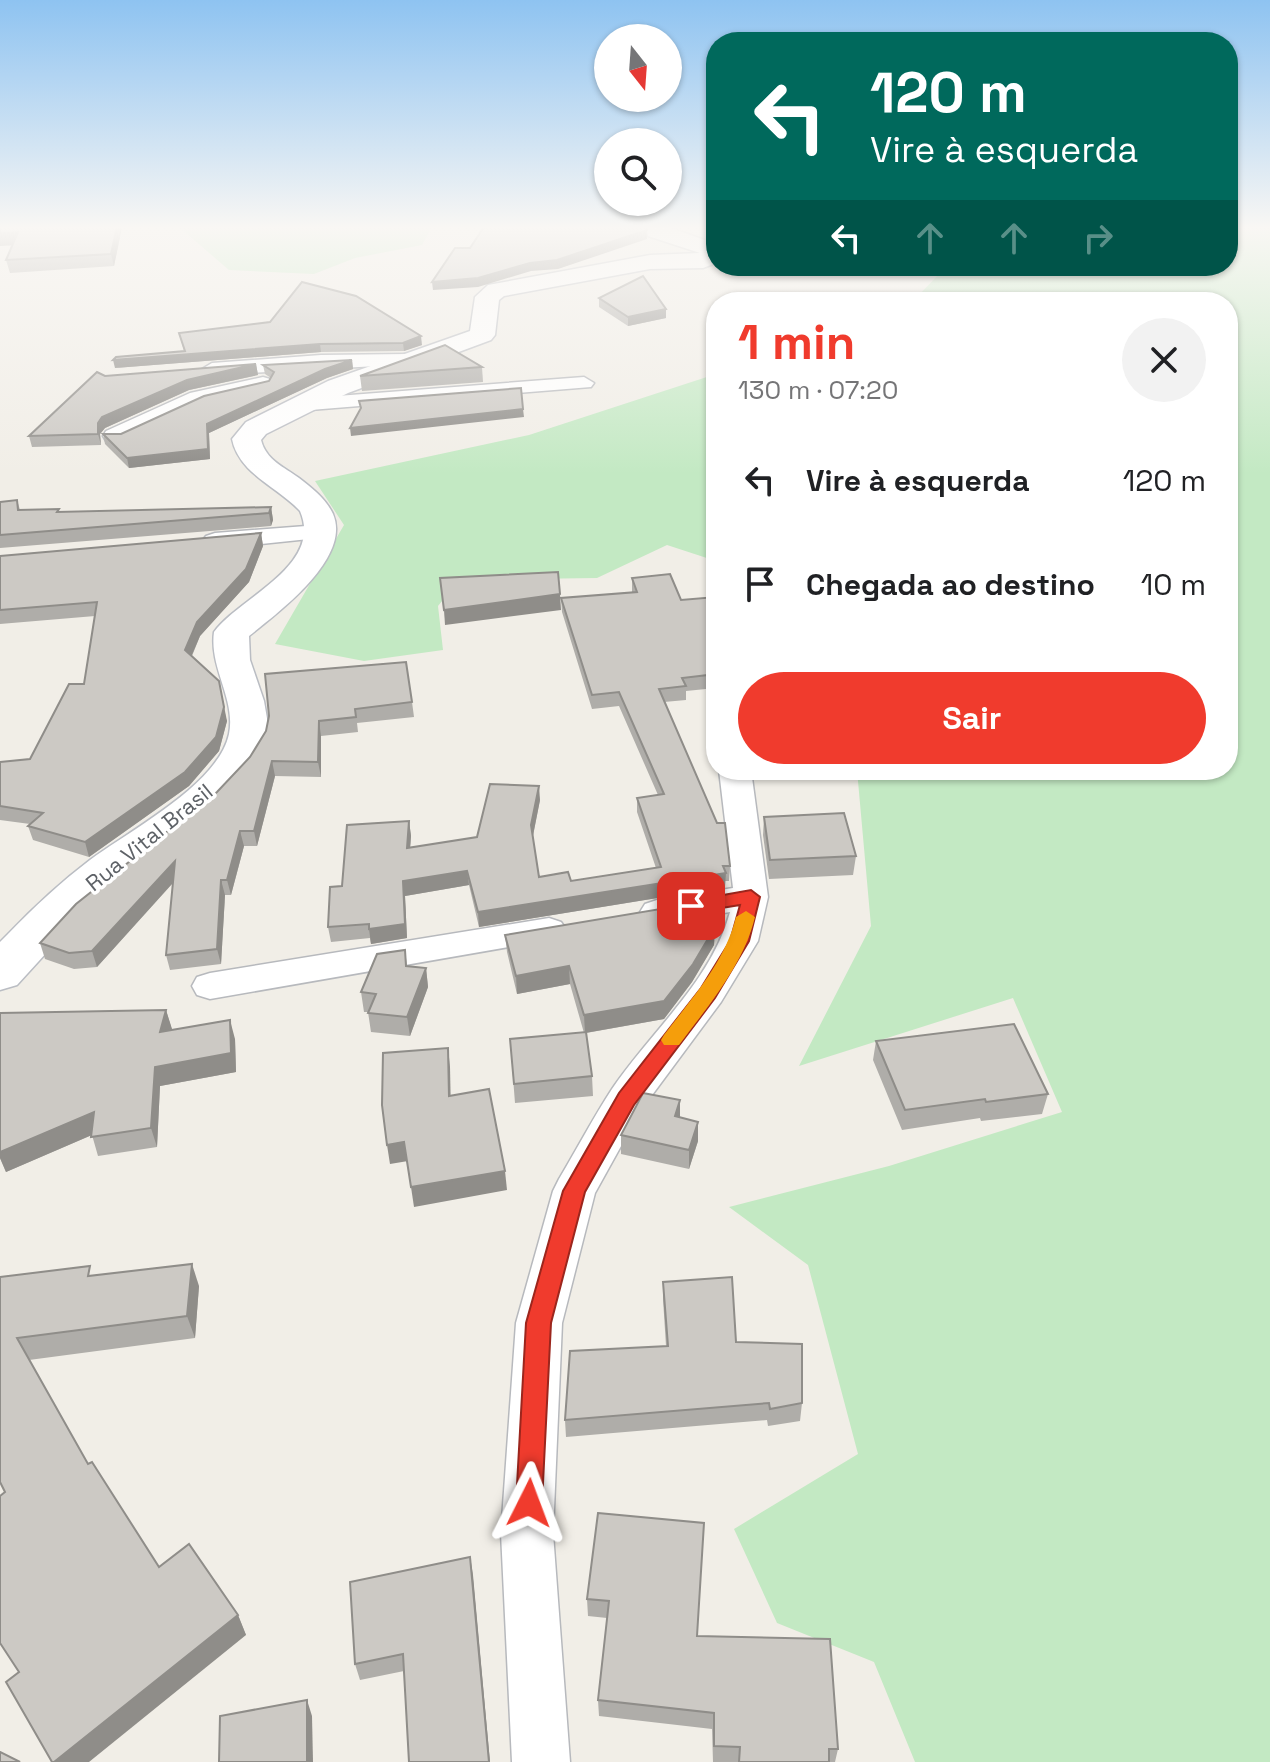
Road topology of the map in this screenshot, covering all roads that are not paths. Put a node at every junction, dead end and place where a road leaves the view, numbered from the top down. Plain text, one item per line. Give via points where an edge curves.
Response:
1 (485, 309) edge
2 (407, 360) junction
3 (195, 370) edge
4 (584, 383) dead end
5 (338, 387) junction
6 (298, 405) junction
7 (114, 436) edge
8 (319, 532) junction
9 (191, 543) edge
10 (736, 780) edge
11 (751, 897) junction
12 (627, 917) edge
13 (581, 925) edge
14 (0, 973) edge
15 (210, 986) dead end
16 (541, 1762) edge

1 - 2 street via 482,335
2 - 3 street
2 - 5 street
4 - 6 street
5 - 6 street
5 - 7 street via 289,381 225,391 170,408
6 - 8 street via 246,439 256,461 312,507
8 - 9 street
8 - 14 street, Rua Vital Brasil via 310,560 286,589 232,632 230,655 250,722 246,744 233,767 207,794 55,913
10 - 11 street
11 - 12 street
11 - 16 street via 740,941 708,993 627,1099 574,1191 539,1323 527,1533
13 - 15 street

